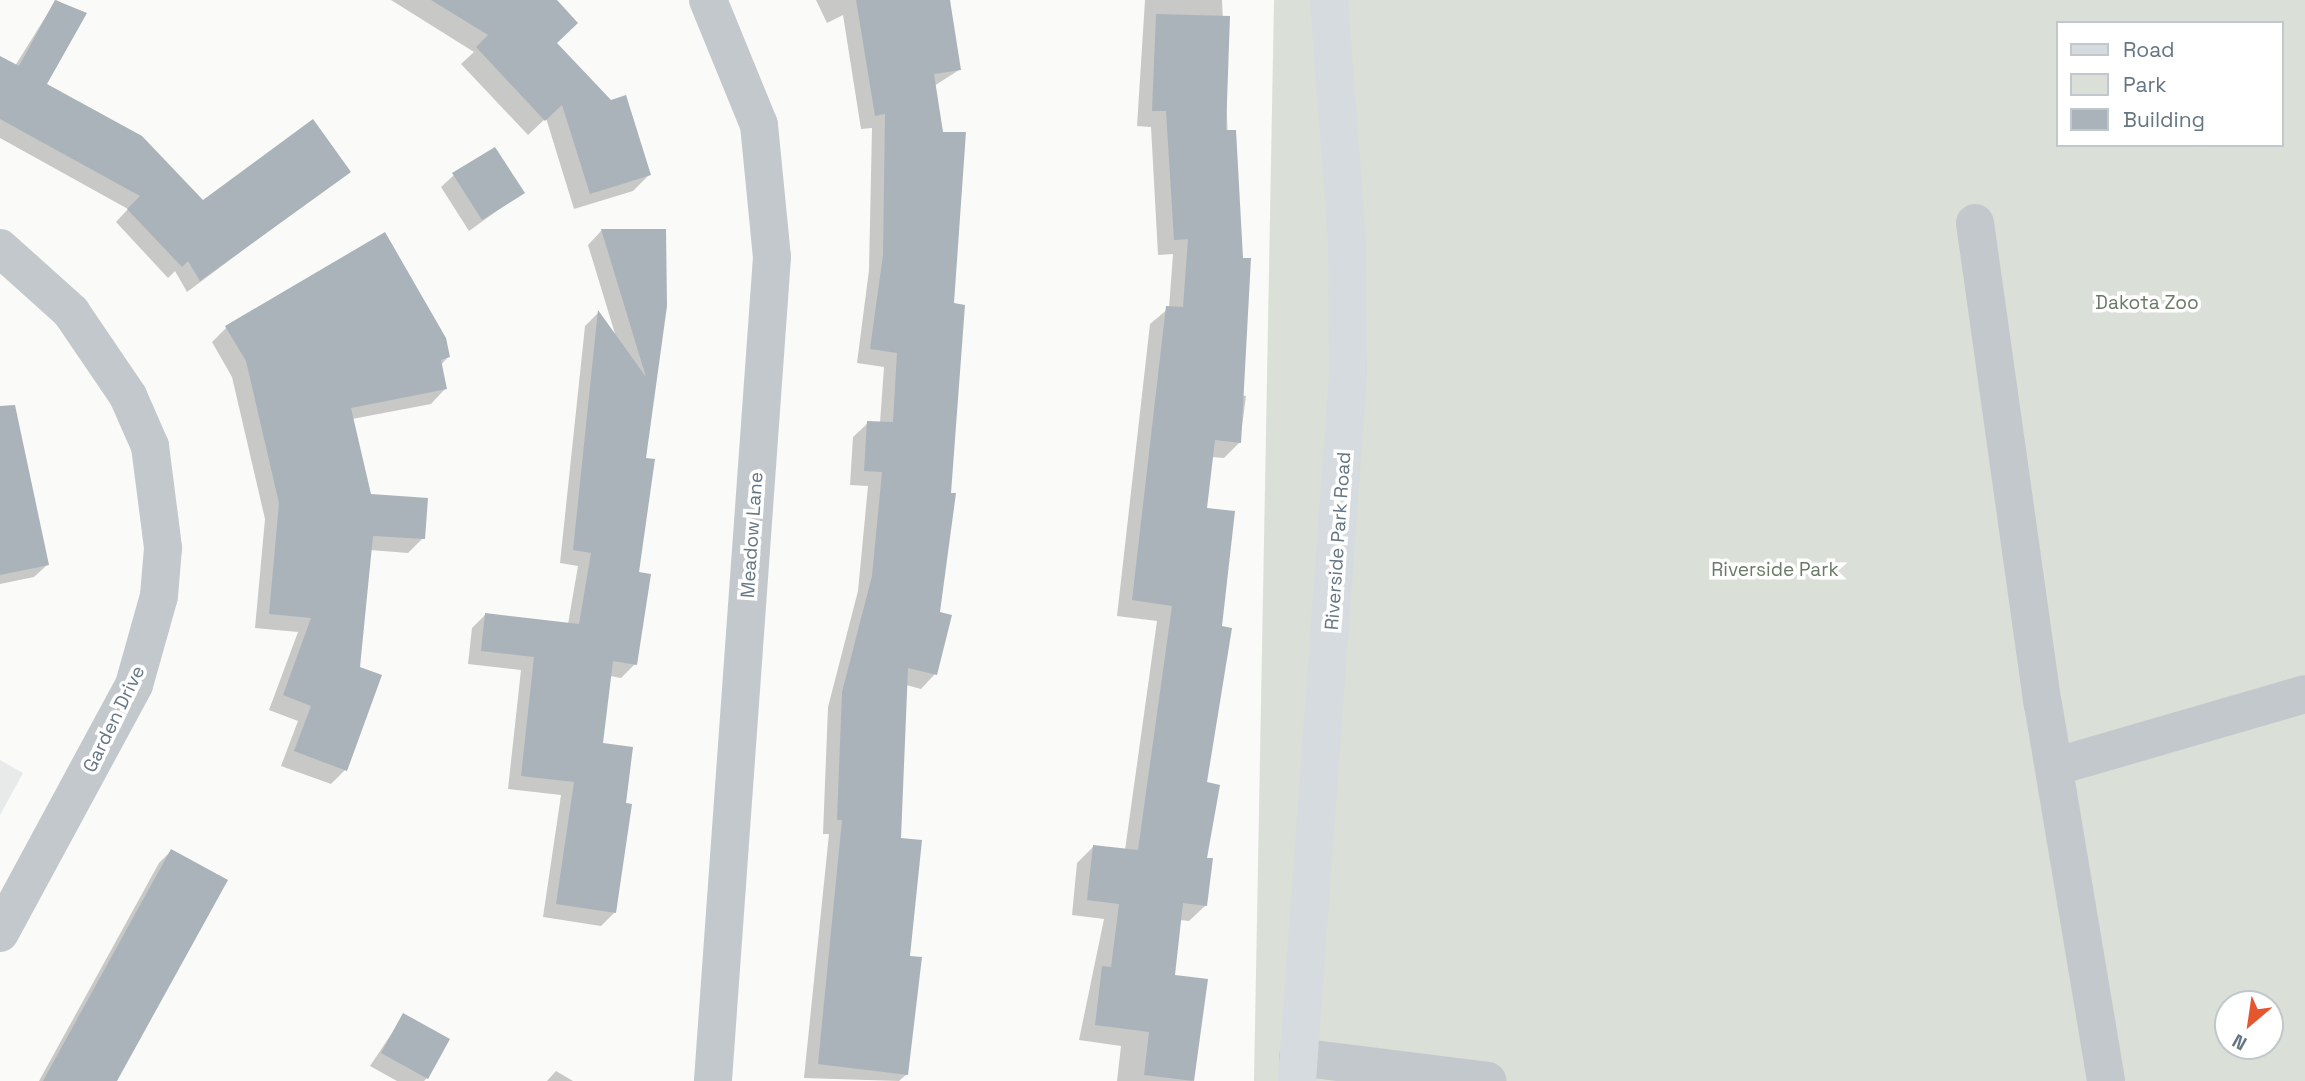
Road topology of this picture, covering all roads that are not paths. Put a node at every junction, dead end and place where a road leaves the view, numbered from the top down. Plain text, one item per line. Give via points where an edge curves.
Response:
1 (708, 0) edge
2 (1329, 0) edge
3 (1975, 223) dead end
4 (0, 248) edge
5 (2305, 694) edge
6 (2054, 767) junction
7 (0, 933) edge
8 (1298, 1069) edge
9 (713, 1081) edge
10 (1486, 1081) edge
11 (2106, 1081) edge

1 - 9 street, Meadow Lane via 759,125 772,257
2 - 8 main road, Riverside Park Road via 1347,240 1348,374
3 - 6 street
4 - 7 street, Garden Drive via 71,312 128,396 150,446 163,548 152,631 134,684
5 - 6 street
6 - 11 street
8 - 10 street

